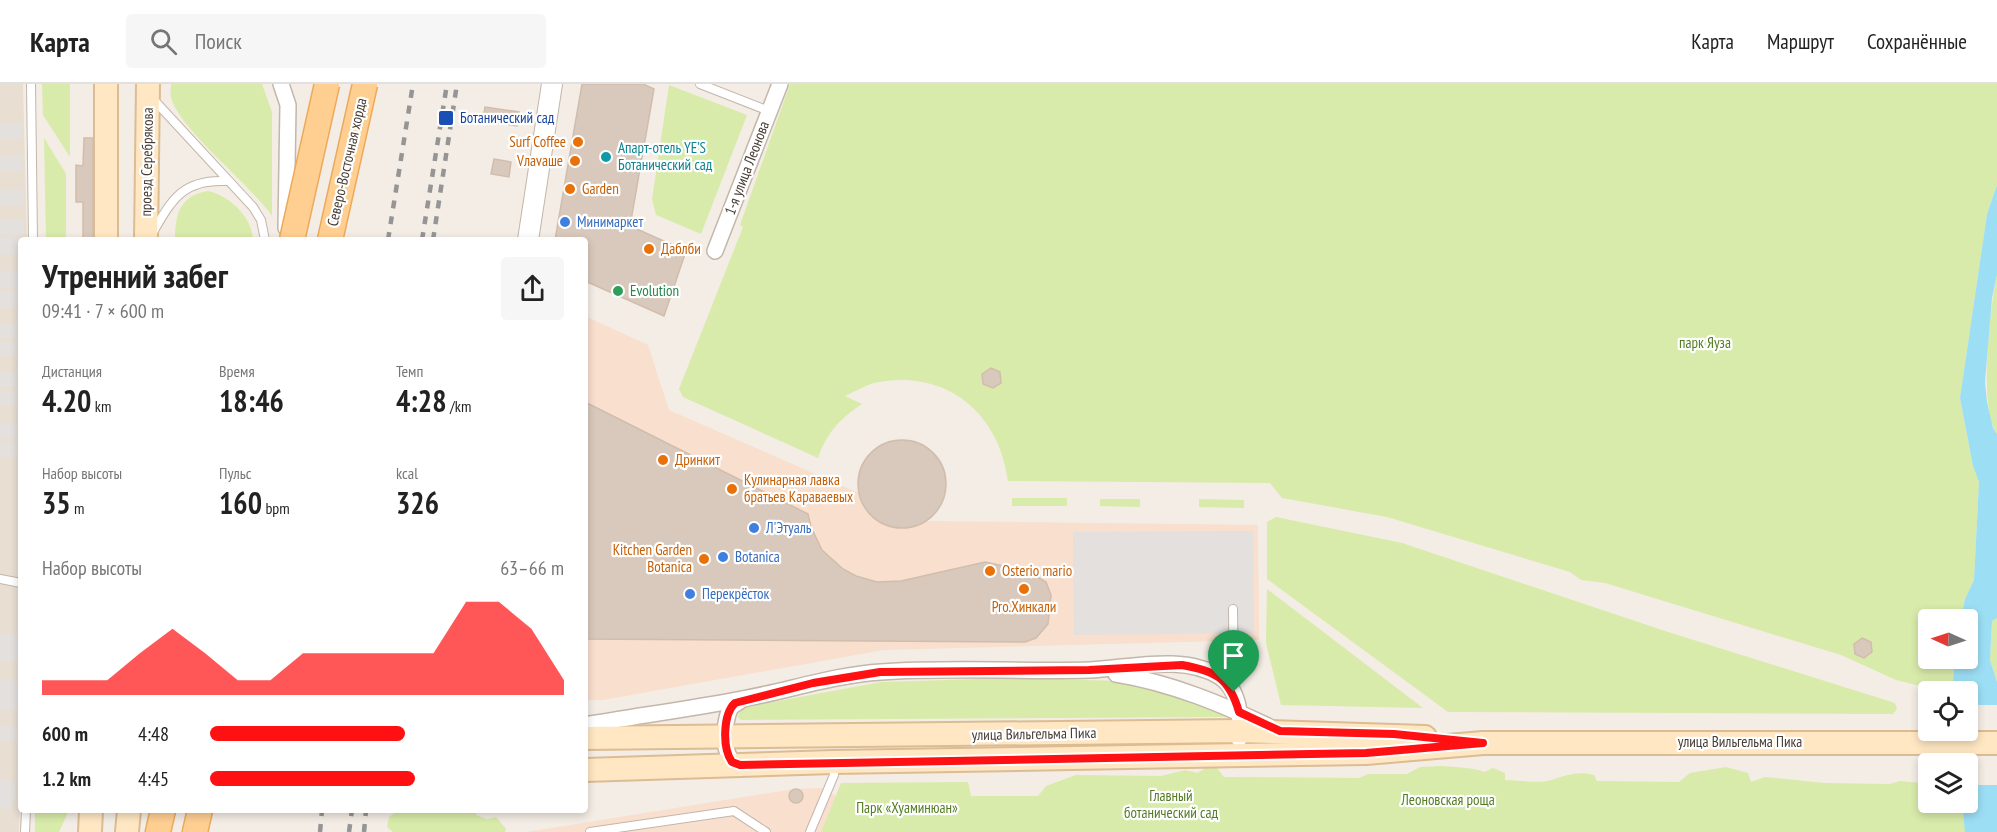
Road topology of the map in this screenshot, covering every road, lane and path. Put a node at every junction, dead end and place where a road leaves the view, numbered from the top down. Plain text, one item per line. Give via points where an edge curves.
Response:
1 (31, 84) edge
2 (106, 84) edge
3 (281, 84) edge
4 (327, 84) edge
5 (365, 84) edge
6 (552, 84) edge
7 (700, 84) edge
8 (780, 84) edge
9 (145, 87) edge
10 (769, 111) junction
11 (226, 181) junction
12 (33, 237) edge
13 (106, 237) edge
14 (147, 237) edge
15 (149, 237) edge
16 (265, 237) edge
17 (286, 237) edge
18 (293, 237) edge
19 (331, 237) edge
20 (528, 237) edge
21 (715, 251) dead end
22 (0, 579) edge
23 (18, 582) edge
24 (1233, 609) dead end
25 (1089, 670) junction
26 (1234, 692) junction
27 (743, 699) junction
28 (1240, 722) junction
29 (588, 725) edge
30 (588, 738) edge
31 (727, 738) junction
32 (1997, 742) edge
33 (1483, 743) junction
34 (1223, 755) junction
35 (833, 762) junction
36 (740, 765) junction
37 (588, 770) edge
38 (26, 813) edge
39 (129, 813) edge
40 (162, 813) edge
41 (197, 813) edge
42 (198, 813) edge
43 (91, 818) edge
44 (25, 832) edge
45 (79, 832) edge
46 (127, 832) edge
47 (158, 832) edge
48 (186, 832) edge
49 (195, 832) edge
50 (590, 832) edge
51 (766, 832) edge
52 (810, 832) edge

1 - 12 lane
2 - 13 main road
3 - 17 street via 288,105
4 - 18 main road, bridge
5 - 19 main road, Северо-Восточная хорда, bridge
6 - 20 street
7 - 10 lane
8 - 10 street, 1-я улица Леонова
9 - 11 lane
9 - 14 main road, проезд Серебрякова
10 - 21 street, 1-я улица Леонова
11 - 15 lane via 200,182 181,191
11 - 16 lane via 252,207
22 - 23 lane
24 - 26 lane
25 - 26 street via 1182,665 1221,678
25 - 27 street via 880,672
25 - 28 street via 1173,687
26 - 28 street
27 - 29 street
27 - 31 street via 728,713
28 - 31 main road, улица Вильгельма Пика
28 - 33 main road, улица Вильгельма Пика via 1280,731 1394,734
28 - 34 street via 1238,743
30 - 31 main road, улица Вильгельма Пика
31 - 36 street via 730,760
32 - 33 main road, улица Вильгельма Пика
33 - 34 main road, улица Вильгельма Пика via 1366,753
34 - 35 main road, улица Вильгельма Пика
35 - 36 main road, улица Вильгельма Пика
35 - 52 lane via 834,775
36 - 37 main road, улица Вильгельма Пика
38 - 44 lane
39 - 46 main road
40 - 47 main road
41 - 48 main road
42 - 49 main road
43 - 45 street
50 - 51 lane via 734,811

